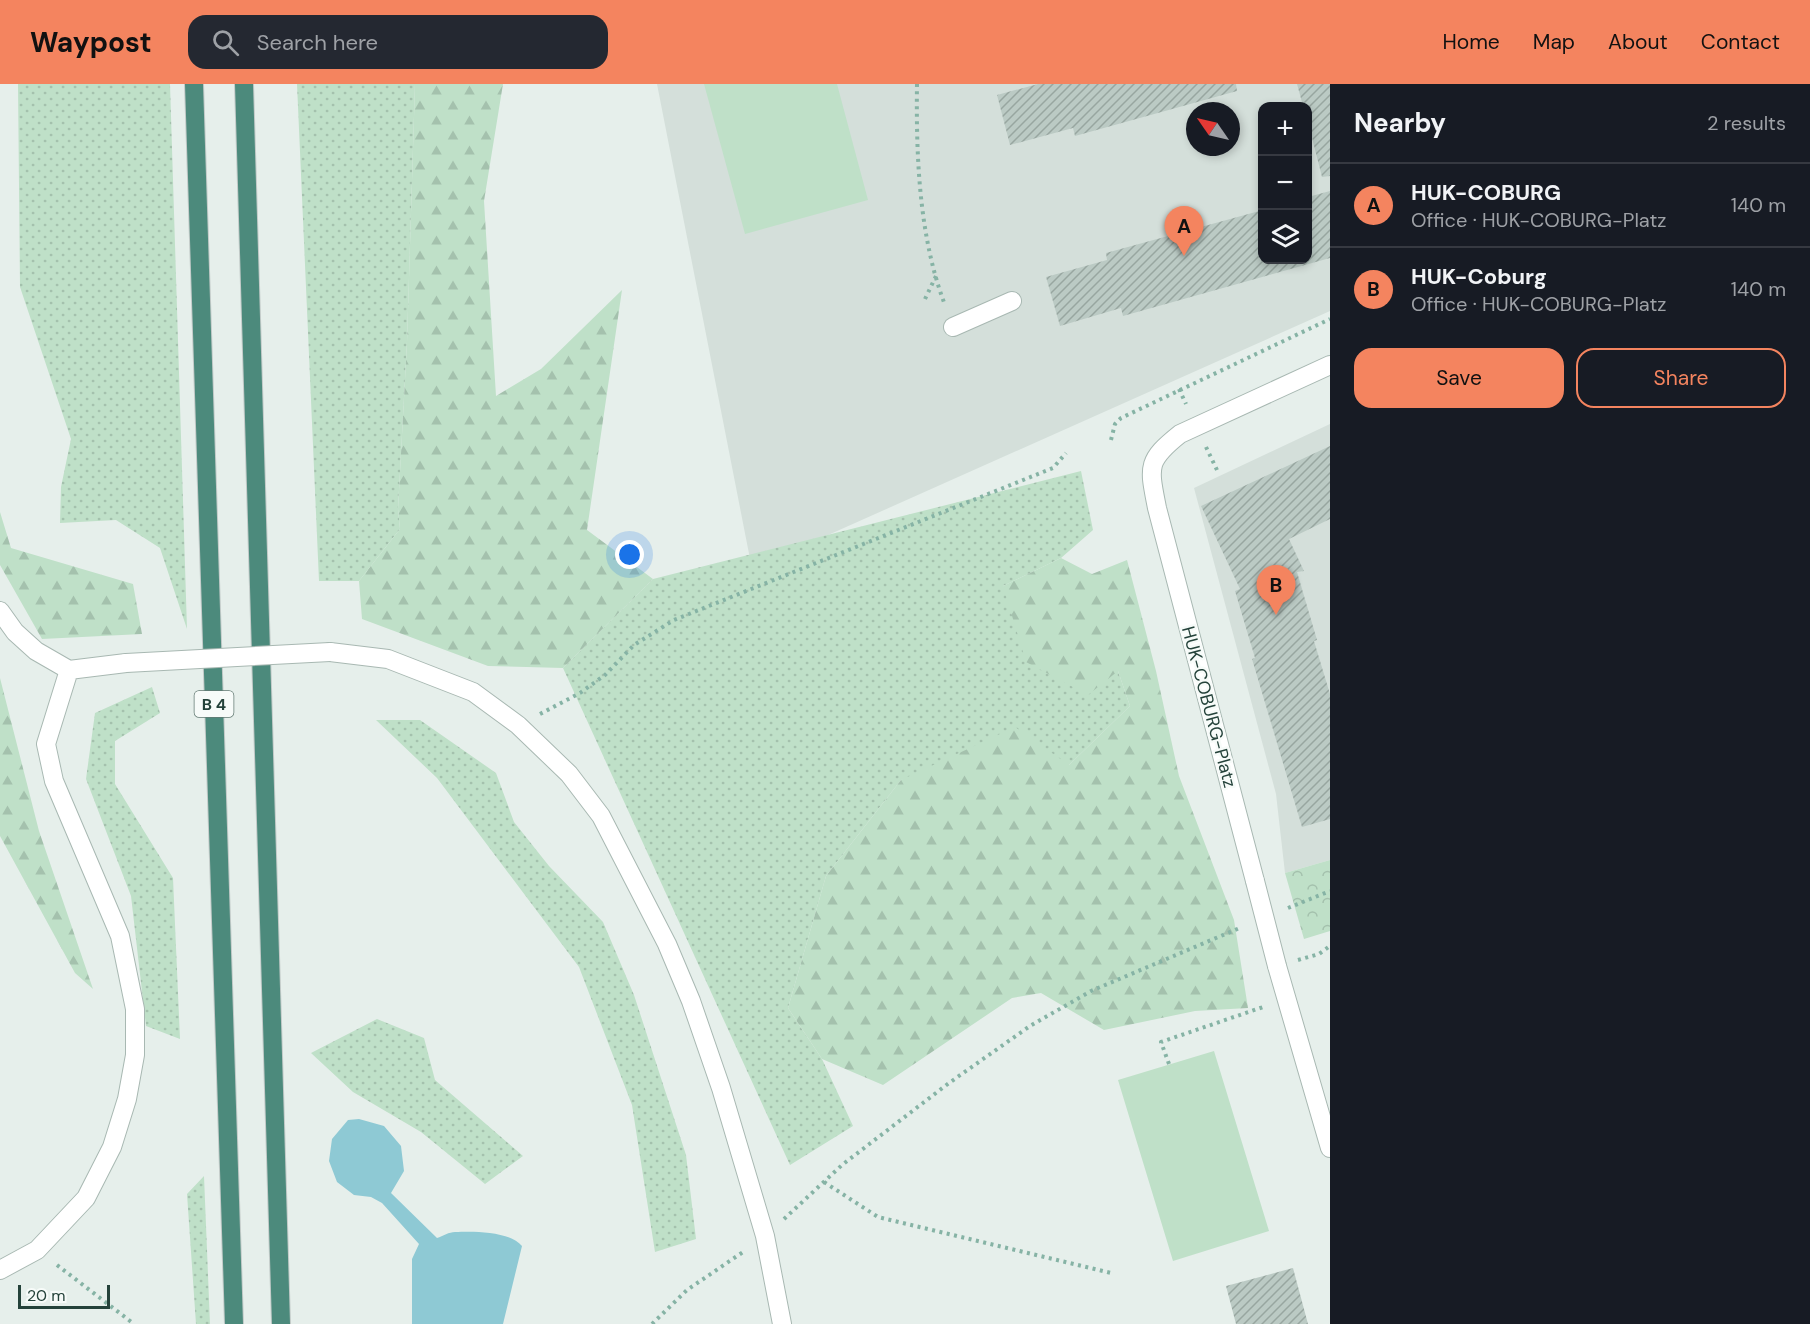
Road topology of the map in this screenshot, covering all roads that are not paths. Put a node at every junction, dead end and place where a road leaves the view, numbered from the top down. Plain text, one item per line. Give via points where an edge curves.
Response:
1 (194, 84) edge
2 (244, 84) edge
3 (1012, 301) dead end
4 (953, 327) road end
5 (1330, 365) edge
6 (0, 612) edge
7 (69, 670) junction
8 (1330, 1148) edge
9 (0, 1270) edge
10 (234, 1324) edge
11 (280, 1324) edge
12 (782, 1324) edge

1 - 10 highway, B 4
2 - 11 highway
3 - 4 street
5 - 8 street, HUK-COBURG-Platz, bridge via 1180,434 1161,448 1151,469 1157,508 1277,966
6 - 7 street via 36,651
7 - 9 street via 46,744 54,781 120,936 135,1009 135,1055 127,1099 106,1157 86,1197 37,1250
7 - 12 street, bridge via 126,663 330,652 388,659 473,692 518,725 569,774 601,816 667,944 717,1077 765,1236

